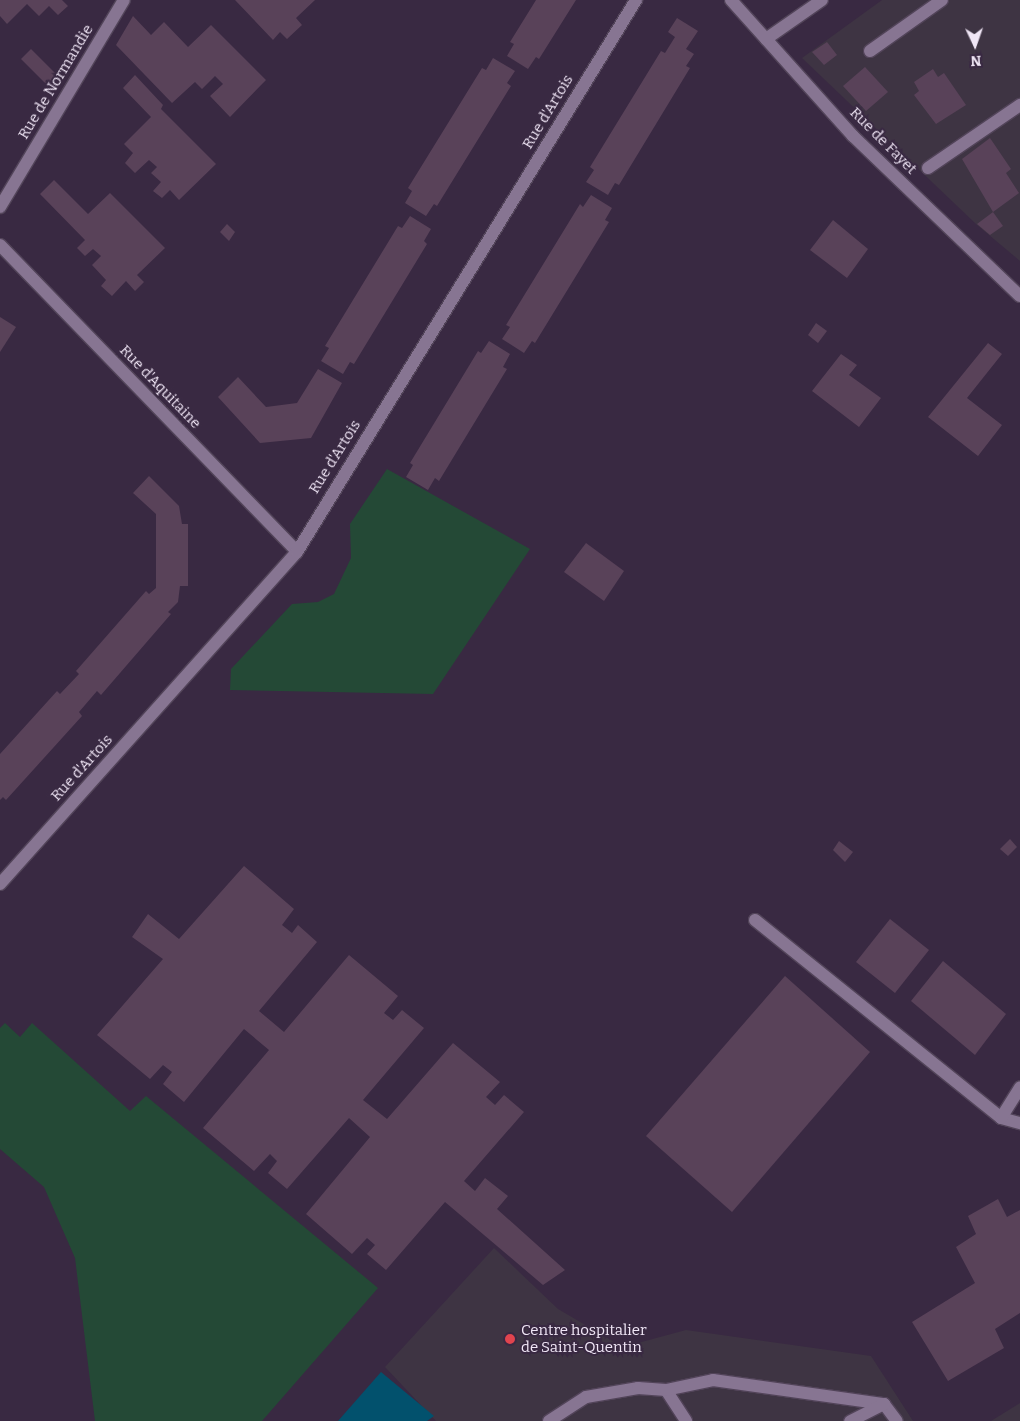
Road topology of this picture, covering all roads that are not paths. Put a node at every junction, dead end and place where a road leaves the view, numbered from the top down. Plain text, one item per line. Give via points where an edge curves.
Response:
1 (124, 0) edge
2 (636, 0) edge
3 (731, 0) edge
4 (822, 0) edge
5 (942, 0) edge
6 (766, 39) junction
7 (870, 51) dead end
8 (1020, 105) edge
9 (928, 168) dead end
10 (0, 207) edge
11 (0, 245) edge
12 (1020, 296) edge
13 (297, 552) junction
14 (0, 884) edge
15 (755, 920) dead end
16 (1020, 1087) edge
17 (1001, 1118) junction
18 (1020, 1123) edge
19 (666, 1390) junction
20 (884, 1404) junction
21 (549, 1421) edge
22 (686, 1421) edge
23 (850, 1421) edge
24 (897, 1421) edge

1 - 10 street, Rue de Normandie
2 - 13 street, Rue d'Artois
3 - 6 street, Rue de Fayet
4 - 6 street
5 - 7 street
6 - 12 street, Rue de Fayet via 853,136
8 - 9 street
11 - 13 street, Rue d'Aquitaine
13 - 14 street, Rue d'Artois
15 - 17 street
16 - 17 street
17 - 18 street
19 - 20 street via 713,1380
19 - 21 street via 638,1388 586,1397
19 - 22 street
20 - 23 street
20 - 24 street

